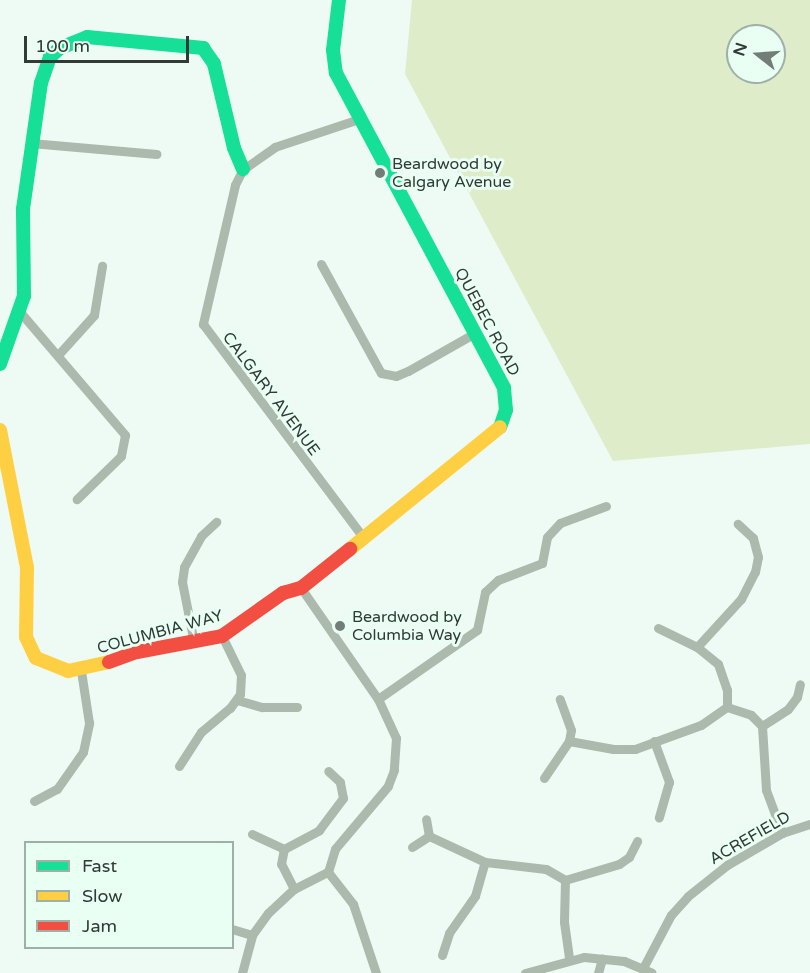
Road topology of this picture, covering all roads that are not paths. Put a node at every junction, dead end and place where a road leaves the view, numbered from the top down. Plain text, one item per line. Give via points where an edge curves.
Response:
1 (339, 0) edge
2 (359, 119) junction
3 (32, 143) junction
4 (157, 153) dead end
5 (243, 169) junction
6 (321, 264) dead end
7 (102, 266) dead end
8 (20, 312) junction
9 (475, 333) junction
10 (58, 355) junction
11 (0, 364) edge
12 (0, 430) edge
13 (76, 499) dead end
14 (606, 506) dead end
15 (216, 522) dead end
16 (738, 524) dead end
17 (363, 537) junction
18 (301, 588) junction
19 (658, 628) dead end
20 (222, 636) junction
21 (194, 644) junction
22 (697, 647) junction
23 (81, 671) junction
24 (800, 684) dead end
25 (378, 699) junction
26 (560, 699) dead end
27 (237, 700) junction
28 (297, 707) dead end
29 (727, 707) junction
30 (762, 726) junction
31 (569, 741) junction
32 (654, 741) junction
33 (179, 766) dead end
34 (328, 771) dead end
35 (544, 778) dead end
36 (34, 801) dead end
37 (659, 818) dead end
38 (426, 819) dead end
39 (810, 824) edge
40 (782, 833) junction
41 (252, 834) dead end
42 (429, 836) junction
43 (637, 842) dead end
44 (412, 846) dead end
45 (284, 849) junction
46 (485, 862) junction
47 (328, 872) junction
48 (565, 880) junction
49 (294, 889) junction
50 (234, 930) edge
51 (252, 935) junction
52 (442, 955) dead end
53 (602, 958) junction
54 (569, 959) junction
55 (643, 968) junction
56 (242, 973) edge
57 (376, 973) edge
58 (525, 973) edge
59 (598, 973) edge
60 (652, 973) edge

1 - 2 street, QUEBEC ROAD via 334,63
2 - 5 street via 274,147
2 - 9 street, QUEBEC ROAD
3 - 4 street
3 - 5 street via 44,72 50,57 66,43 87,38 192,45 203,48 212,57 234,148
3 - 8 street via 23,209 24,296
5 - 17 street, CALGARY AVENUE via 235,185 202,324
6 - 9 street via 381,373 396,376 408,371
7 - 10 street via 94,315
8 - 10 street
8 - 11 street
9 - 17 street, QUEBEC ROAD via 504,387 505,420 499,429
10 - 13 street via 125,435 121,456
12 - 23 street, COLUMBIA WAY via 27,567 24,622 30,650 52,668
14 - 25 street via 560,523 547,537 542,563 498,580 485,592 477,630
15 - 21 street via 201,536 184,567 182,582
16 - 22 street via 753,538 758,557 755,572 741,599
17 - 18 street, QUEBEC ROAD
18 - 20 street, COLUMBIA WAY via 283,593
18 - 25 street
19 - 22 street
20 - 21 street, COLUMBIA WAY
20 - 27 street via 241,675
21 - 23 street, COLUMBIA WAY via 137,652
22 - 29 street via 718,664 727,690
23 - 36 street via 90,723 83,752 57,789
24 - 30 street via 788,709
25 - 47 street via 396,738 394,770 388,786 335,849
26 - 31 street via 571,730
27 - 28 street via 256,706
27 - 33 street via 201,732
29 - 30 street via 751,715
29 - 32 street via 701,725
30 - 40 street via 766,790
31 - 32 street via 635,749
31 - 35 street
32 - 37 street via 669,782
34 - 45 street via 340,782 343,798 319,830
38 - 42 street
39 - 40 street, ACREFIELD
40 - 55 street, ACREFIELD via 727,865 688,896 671,915
41 - 45 street
42 - 44 street
42 - 46 street
43 - 48 street via 629,857 619,864
45 - 49 street via 281,864
46 - 48 street via 546,869
46 - 52 street via 475,896 449,933
47 - 49 street
47 - 57 street via 358,915
48 - 54 street via 564,922
49 - 51 street
50 - 51 street
51 - 56 street
53 - 54 street
53 - 55 street
53 - 59 street
54 - 58 street
55 - 60 street

